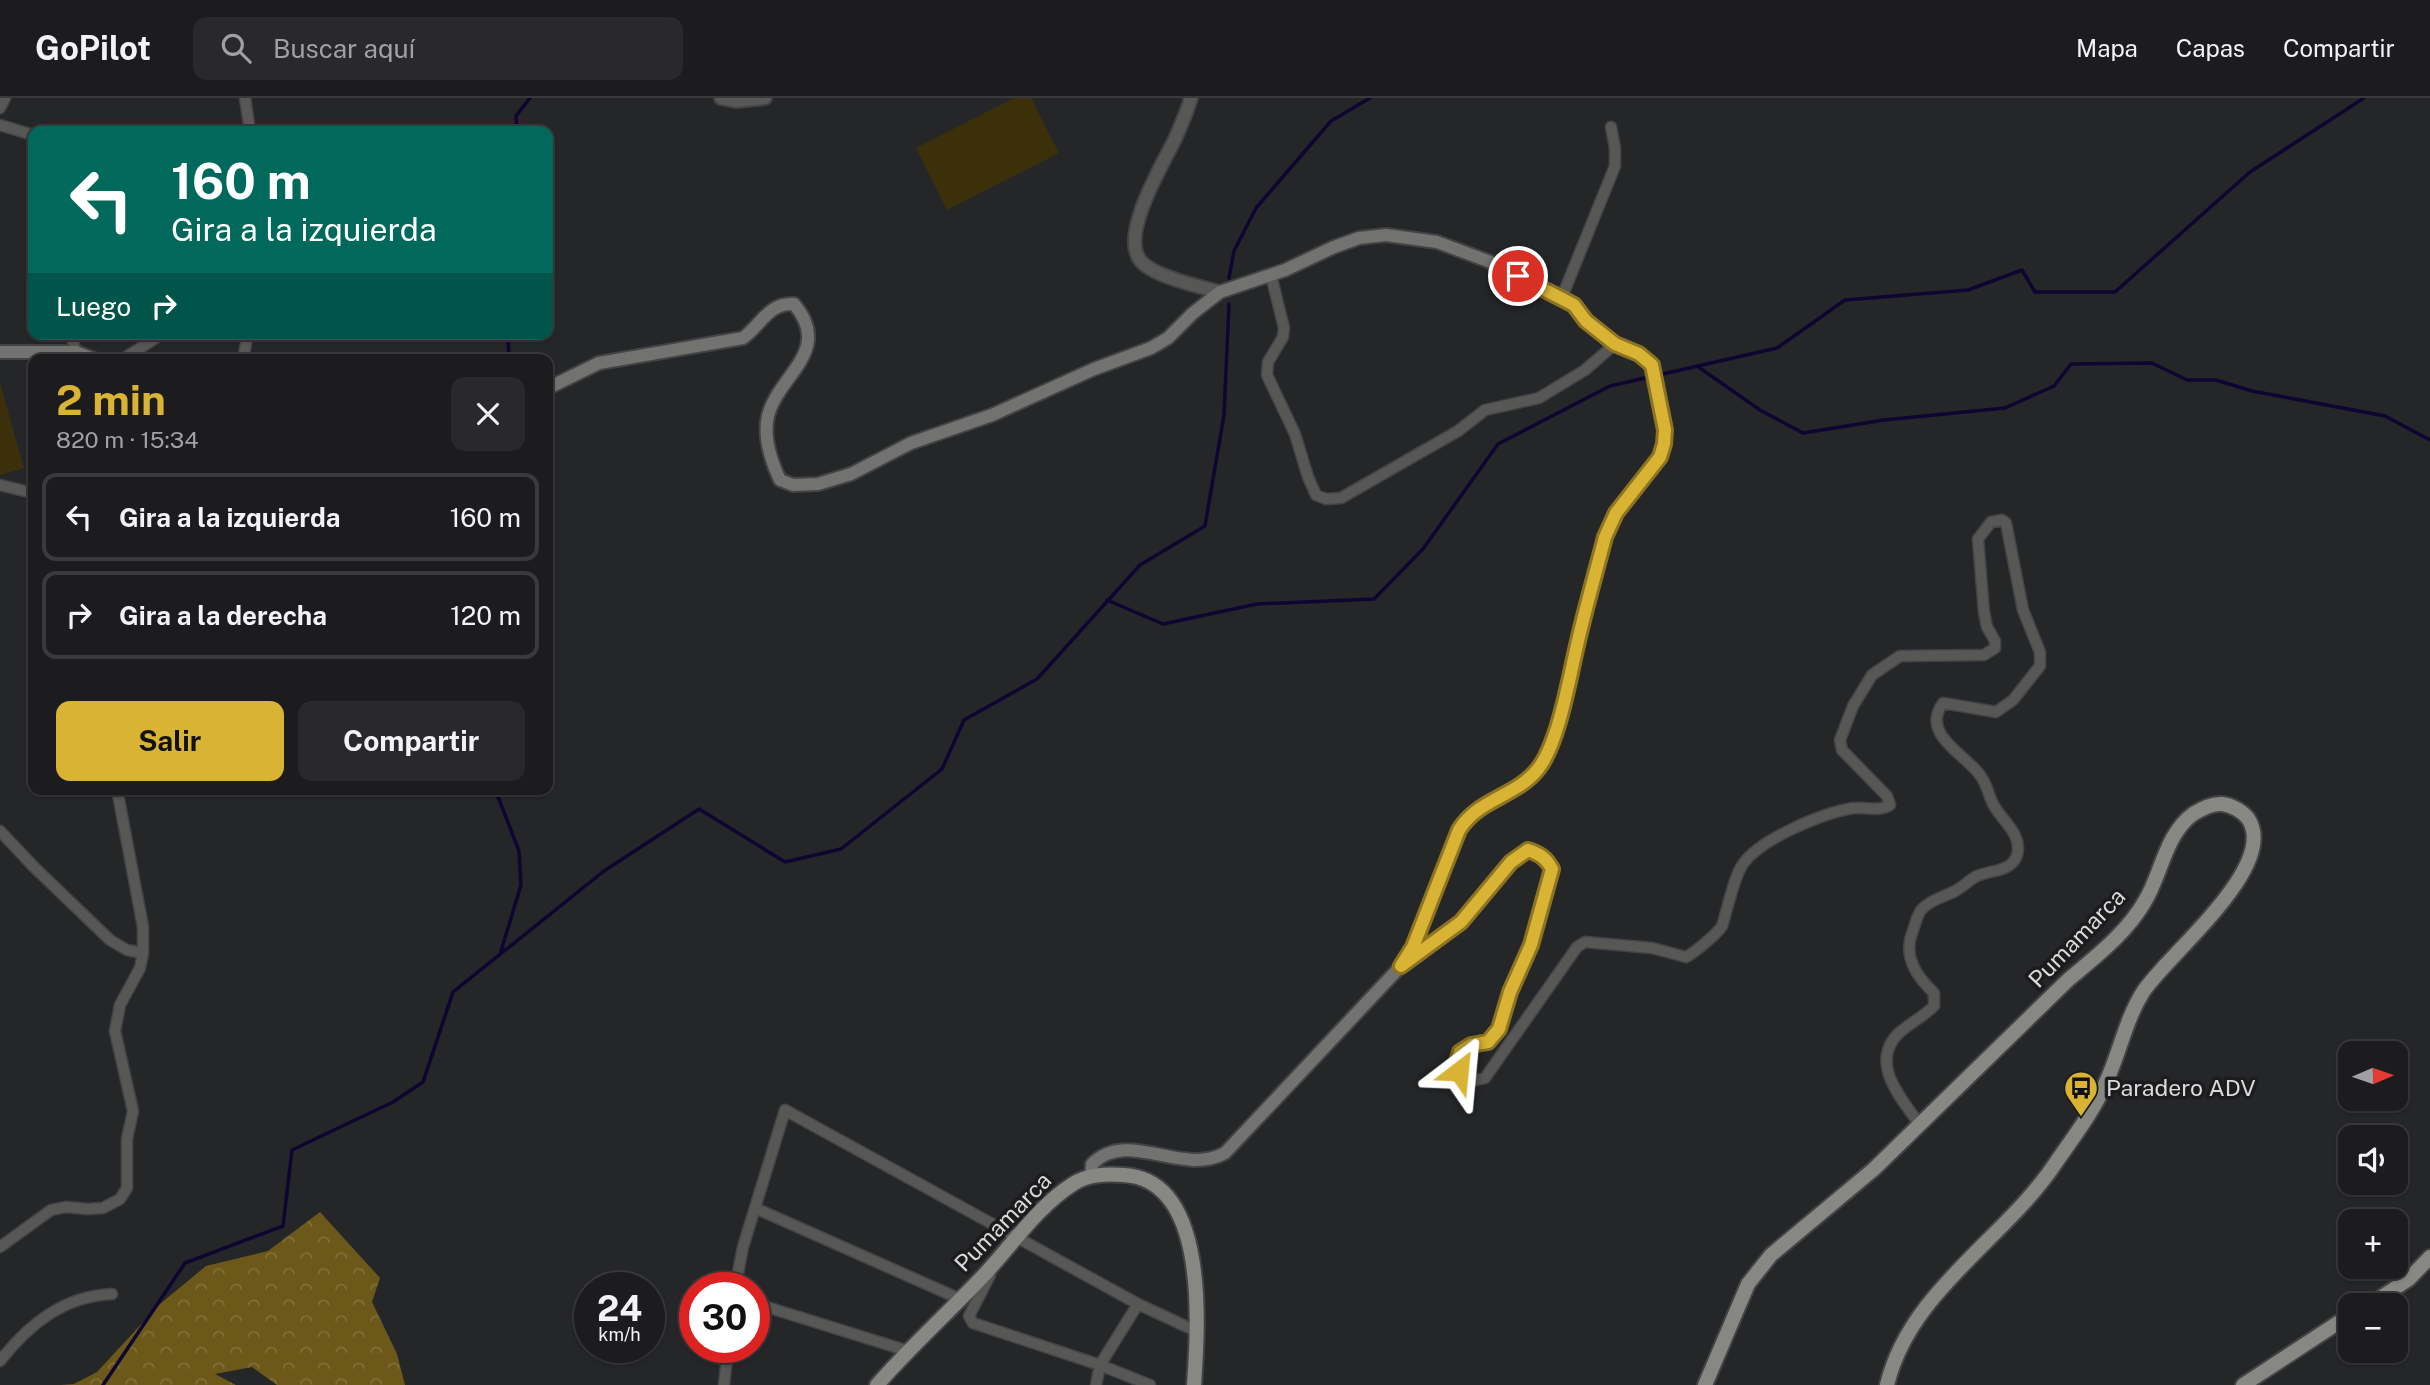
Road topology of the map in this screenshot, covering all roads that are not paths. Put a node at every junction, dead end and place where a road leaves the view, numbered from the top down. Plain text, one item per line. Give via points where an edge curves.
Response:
1 (5, 98) edge
2 (245, 98) edge
3 (720, 98) edge
4 (765, 98) edge
5 (1191, 98) edge
6 (0, 108) edge
7 (0, 125) edge
8 (249, 126) edge
9 (1611, 127) dead end
10 (28, 133) edge
11 (1271, 275) junction
12 (1220, 292) junction
13 (1562, 297) junction
14 (73, 340) edge
15 (153, 340) edge
16 (1615, 344) junction
17 (0, 352) edge
18 (76, 352) junction
19 (81, 354) edge
20 (131, 354) edge
21 (553, 386) edge
22 (0, 485) edge
23 (28, 493) edge
24 (118, 795) edge
25 (0, 831) edge
26 (144, 953) junction
27 (1401, 966) junction
28 (1920, 1125) junction
29 (1091, 1177) junction
30 (755, 1208) junction
31 (1021, 1238) junction
32 (0, 1247) edge
33 (2430, 1257) edge
34 (738, 1272) edge
35 (2388, 1293) edge
36 (112, 1294) dead end
37 (960, 1298) junction
38 (1138, 1304) junction
39 (770, 1308) edge
40 (2338, 1323) edge
41 (1198, 1332) junction
42 (908, 1351) junction
43 (0, 1361) edge
44 (726, 1363) edge
45 (1100, 1365) junction
46 (724, 1385) edge
47 (877, 1385) edge
48 (1096, 1385) edge
49 (1150, 1385) edge
50 (1194, 1385) edge
51 (1705, 1385) edge
52 (1887, 1385) edge
53 (2243, 1385) edge

1 - 6 street
2 - 8 street
3 - 4 street
5 - 12 street via 1149,192 1135,242 1139,260 1157,272
7 - 10 street
9 - 13 street via 1615,166
11 - 12 main road
11 - 13 main road via 1359,238 1386,235 1437,242
11 - 16 street via 1284,328 1267,375 1316,495 1326,499 1341,498 1458,431 1485,410 1539,398 1585,370
12 - 21 main road via 1151,348 818,484 780,481 768,447 768,415 805,355 808,329 794,304 784,303 769,312 743,338 599,363
13 - 16 main road
14 - 18 street
15 - 20 street
16 - 27 main road via 1652,365 1665,430 1660,457 1616,513 1605,537 1563,707 1541,766 1466,819
17 - 18 main road
18 - 19 main road
22 - 23 street
24 - 26 street via 144,927
25 - 26 street via 110,940
26 - 32 street via 120,1005 115,1031 133,1111 125,1194 103,1208 51,1210
27 - 28 street via 1461,922 1511,862 1528,850 1547,860 1552,869 1544,901 1499,1029 1488,1042 1460,1052 1459,1071 1471,1082 1485,1078 1585,942 1653,948 1686,957 1695,953 1719,932 1742,865 1769,840 1853,808 1890,805 1887,796 1842,750 1840,740 1853,706 1872,675 1900,656 1984,655 1995,648 1984,612 1979,540 1991,522 2002,520 2023,610 2040,652 2039,666 2013,700 1996,712 1943,704 1936,720 1938,731 1980,774 2017,840 2018,850 2009,866 1978,876 1921,910 1909,941 1911,965 1934,993 1934,1006 1898,1034 1886,1056 1895,1089
27 - 29 main road via 1225,1153 1195,1160 1124,1150 1099,1157 1092,1164
28 - 51 main road, Pumamarca via 1771,1255 1748,1284
28 - 52 main road, Pumamarca via 2125,927 2146,901 2175,832 2186,820 2218,804 2248,819 2253,834 2250,855 2234,888 2142,994 2101,1096 2035,1192 1913,1324 1900,1344
29 - 31 main road, Pumamarca via 1047,1203
29 - 41 main road, Pumamarca via 1132,1176 1162,1191 1177,1208 1196,1282
30 - 31 street via 785,1110
30 - 34 street
30 - 37 street
31 - 37 main road, Pumamarca
31 - 38 street
31 - 45 street via 988,1276 970,1320
33 - 35 main road
36 - 43 street via 92,1294 54,1310 20,1336
37 - 42 main road, Pumamarca
38 - 41 street
38 - 45 street
39 - 42 street
40 - 53 main road
41 - 50 main road, Pumamarca
42 - 47 main road, Pumamarca
44 - 46 street
45 - 48 street
45 - 49 street

